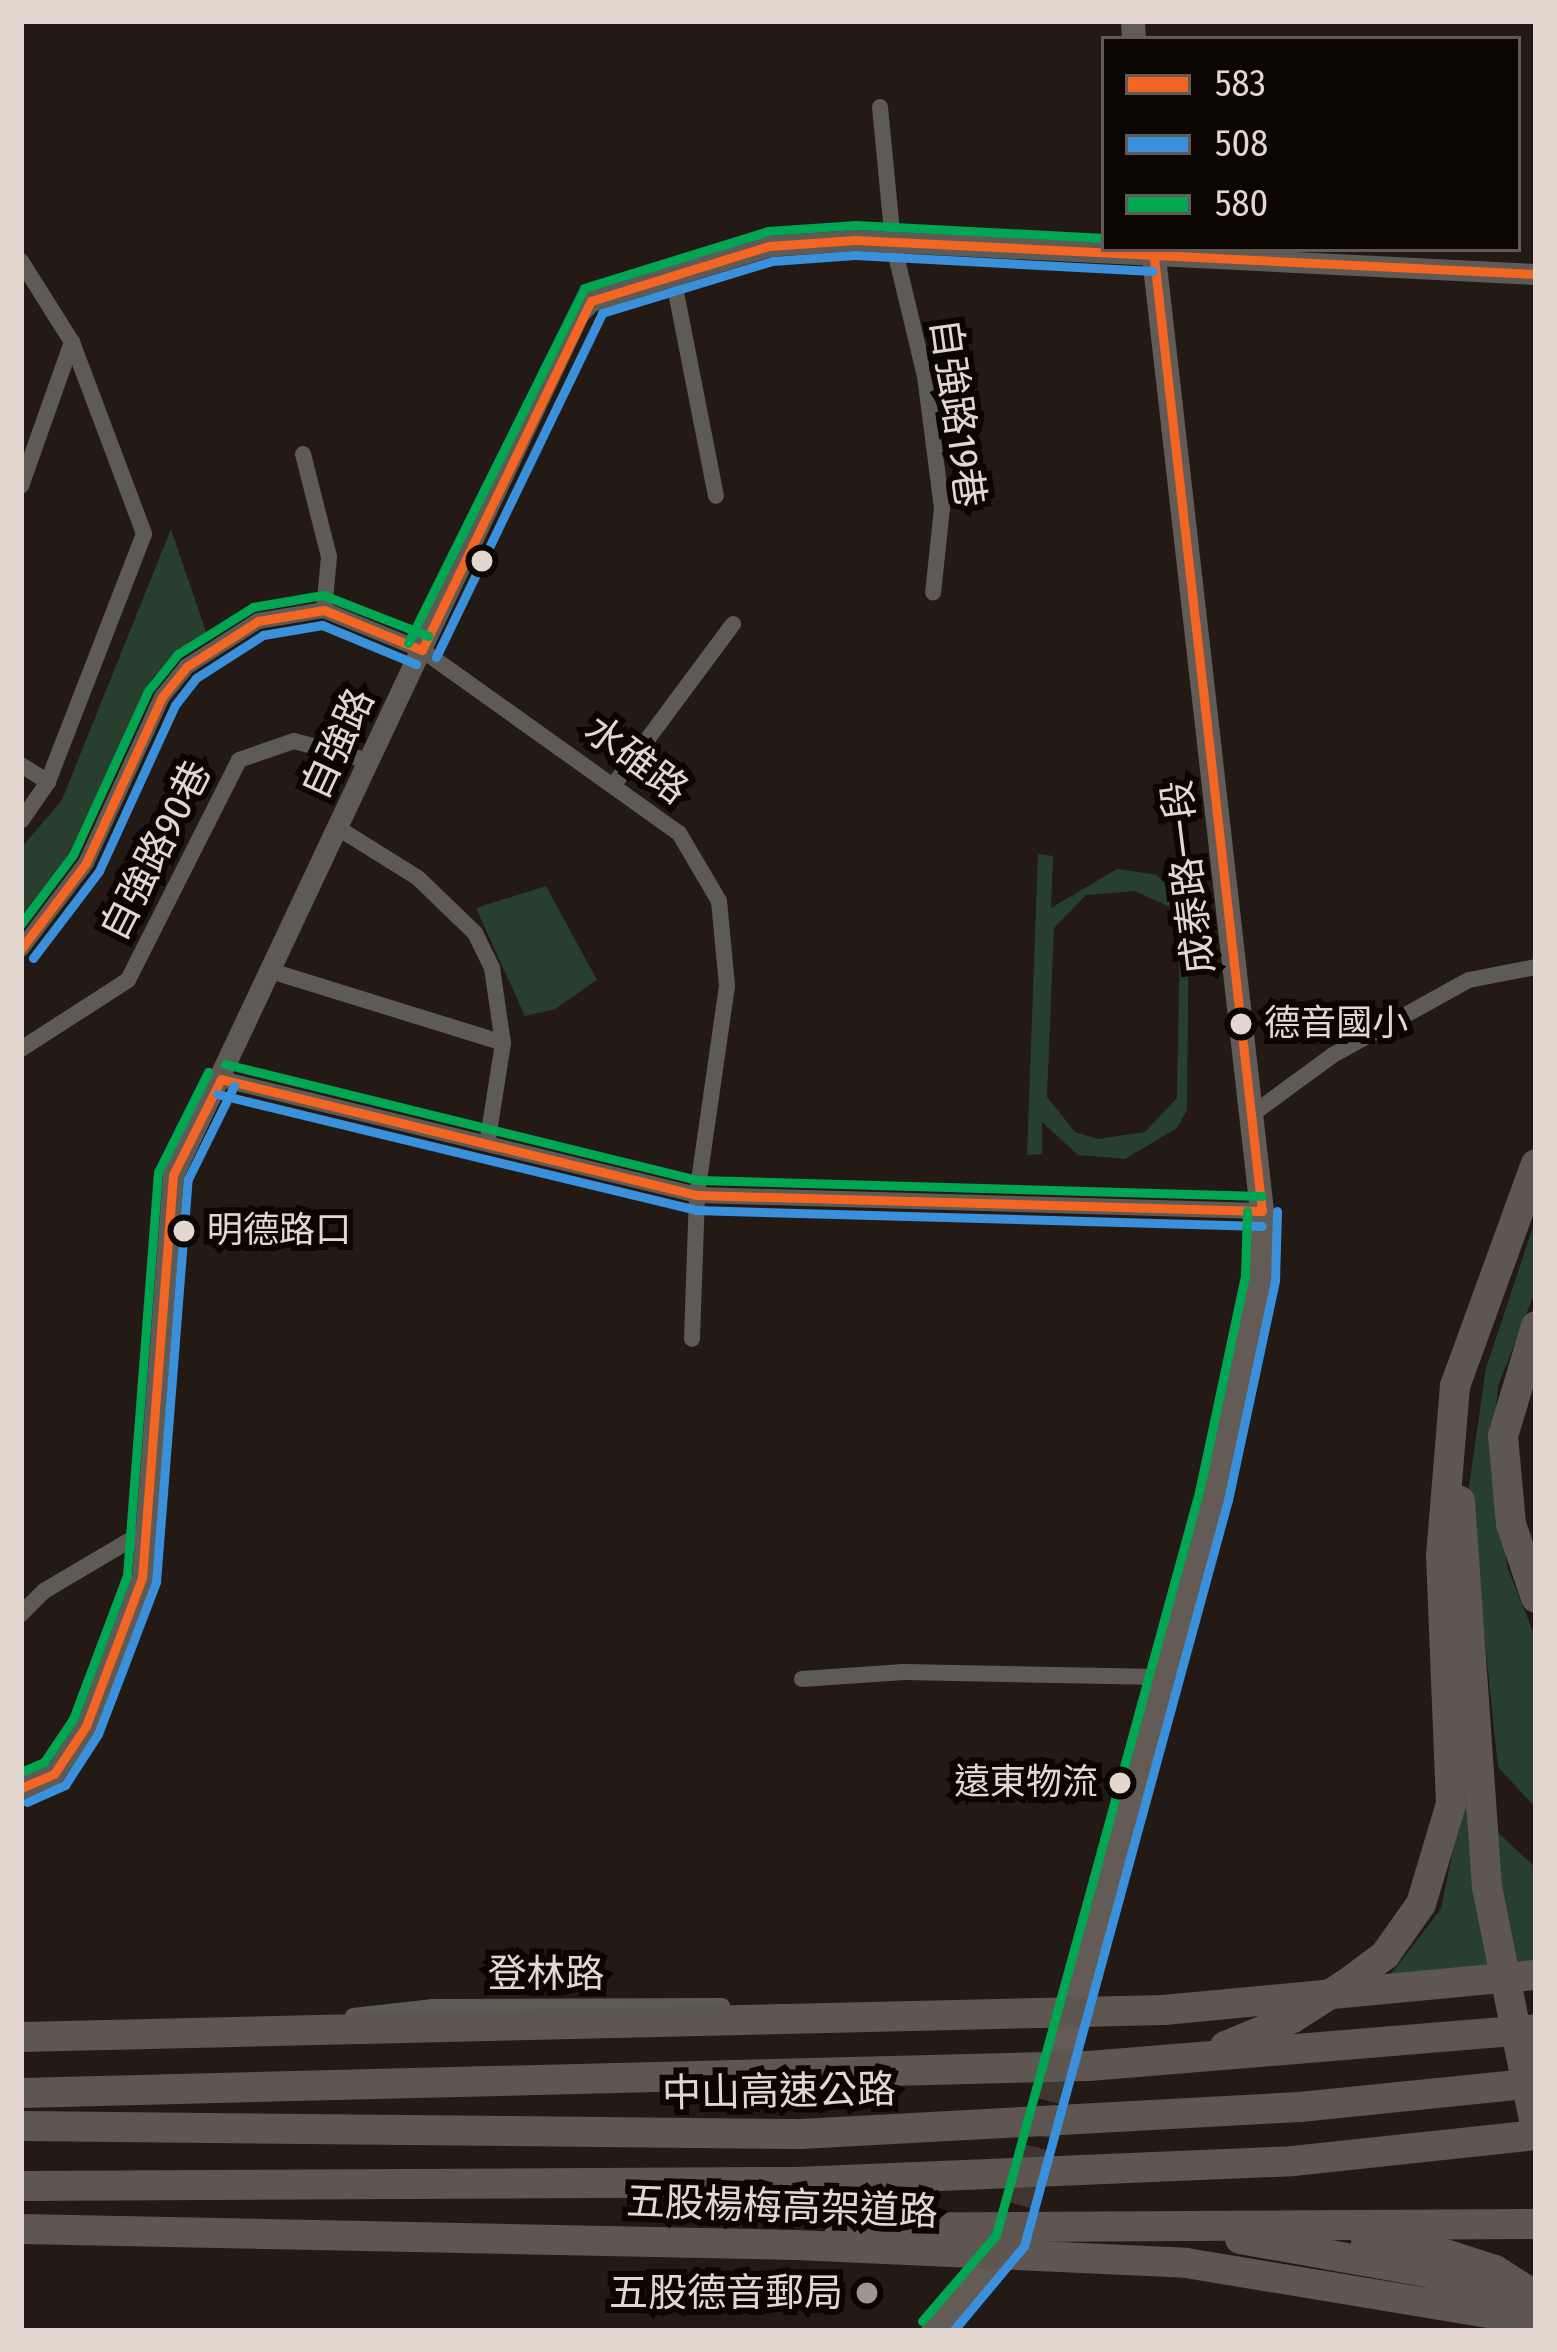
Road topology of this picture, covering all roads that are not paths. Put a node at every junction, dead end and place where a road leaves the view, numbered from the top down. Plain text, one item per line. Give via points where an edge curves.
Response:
1 (880, 107) dead end
2 (893, 243) junction
3 (1101, 251) edge
4 (1154, 253) edge
5 (21, 261) edge
6 (1536, 274) edge
7 (673, 277) junction
8 (72, 342) junction
9 (303, 454) dead end
10 (21, 486) edge
11 (716, 496) dead end
12 (933, 593) dead end
13 (324, 610) junction
14 (733, 624) dead end
15 (422, 650) junction
16 (369, 761) junction
17 (21, 765) edge
18 (49, 782) junction
19 (615, 783) junction
20 (21, 821) edge
21 (338, 828) junction
22 (21, 949) edge
23 (1536, 967) edge
24 (271, 971) junction
25 (503, 1043) junction
26 (21, 1049) edge
27 (220, 1079) junction
28 (1251, 1115) junction
29 (488, 1139) junction
30 (1536, 1164) edge
31 (697, 1195) junction
32 (1536, 1202) edge
33 (1262, 1211) junction
34 (1536, 1326) edge
35 (692, 1340) dead end
36 (1518, 1367) junction
37 (149, 1529) junction
38 (1536, 1548) edge
39 (1536, 1598) edge
40 (21, 1614) edge
41 (1161, 1677) junction
42 (802, 1679) dead end
43 (21, 1788) edge
44 (1536, 1976) edge
45 (1071, 2005) junction
46 (21, 2028) edge
47 (1536, 2029) edge
48 (21, 2037) edge
49 (1076, 2058) junction
50 (1536, 2083) edge
51 (21, 2093) edge
52 (21, 2126) edge
53 (1536, 2133) edge
54 (21, 2186) edge
55 (21, 2211) edge
56 (1536, 2224) edge
57 (1097, 2227) junction
58 (21, 2228) edge
59 (1010, 2242) tunnel mouth
60 (1536, 2296) edge
61 (1536, 2324) edge
62 (933, 2331) edge

1 - 2 street, 自強路19巷
2 - 3 street, 自強路
2 - 7 street, 自強路 via 769,246
2 - 12 street, 自強路19巷 via 925,376 943,508
4 - 6 street, 自強路
4 - 28 main road, 成泰路一段
5 - 8 street
7 - 11 street
7 - 15 street, 自強路 via 591,301 579,313
8 - 10 street
8 - 18 street via 143,534
9 - 13 street via 329,557
13 - 15 street, 水碓路
13 - 22 street via 259,621 186,667 162,697 86,862
14 - 19 street
15 - 16 street, 自強路
15 - 19 street, 水碓路
16 - 21 street, 自強路
16 - 26 street, 自強路90巷 via 294,741 239,760 128,980
17 - 18 street
18 - 20 street
19 - 31 street, 水碓路 via 679,833 719,901 727,986
21 - 24 street, 自強路
21 - 25 street via 418,878 475,933 492,968
23 - 28 street via 1469,980 1333,1055
24 - 25 street
24 - 27 street, 自強路
25 - 29 street
27 - 29 street
27 - 37 street, 自強路 via 172,1175
28 - 33 main road, 成泰路一段
29 - 31 street
30 - 49 highway via 1455,1386 1441,1556 1451,1804 1421,1904 1385,1955 1241,2042
31 - 33 street
31 - 35 street, 水碓路
32 - 53 highway via 1470,1381 1460,1499 1486,1887
33 - 41 main road, 成泰路一段 via 1260,1277 1214,1496
34 - 36 highway
36 - 38 highway via 1524,1505
36 - 39 highway via 1505,1410 1505,1481
37 - 40 street via 44,1591
37 - 43 street, 自強路 via 130,1617 86,1726 54,1774
41 - 42 street via 904,1672
41 - 45 main road, 成泰路一段
44 - 48 highway via 1164,2010
45 - 46 street, 登林路 via 433,2007 316,2020
45 - 49 main road, 成泰路一段
47 - 49 highway via 1346,2049
49 - 51 highway
50 - 52 highway, 中山高速公路 via 1300,2107 801,2134
53 - 54 highway via 1293,2161 796,2182
55 - 57 highway via 690,2227
56 - 57 highway
57 - 60 highway via 1433,2250 1496,2270
57 - 61 highway via 1243,2240 1430,2273
58 - 61 highway, 五股楊梅高架道路 via 796,2245 1186,2263
59 - 62 main road

